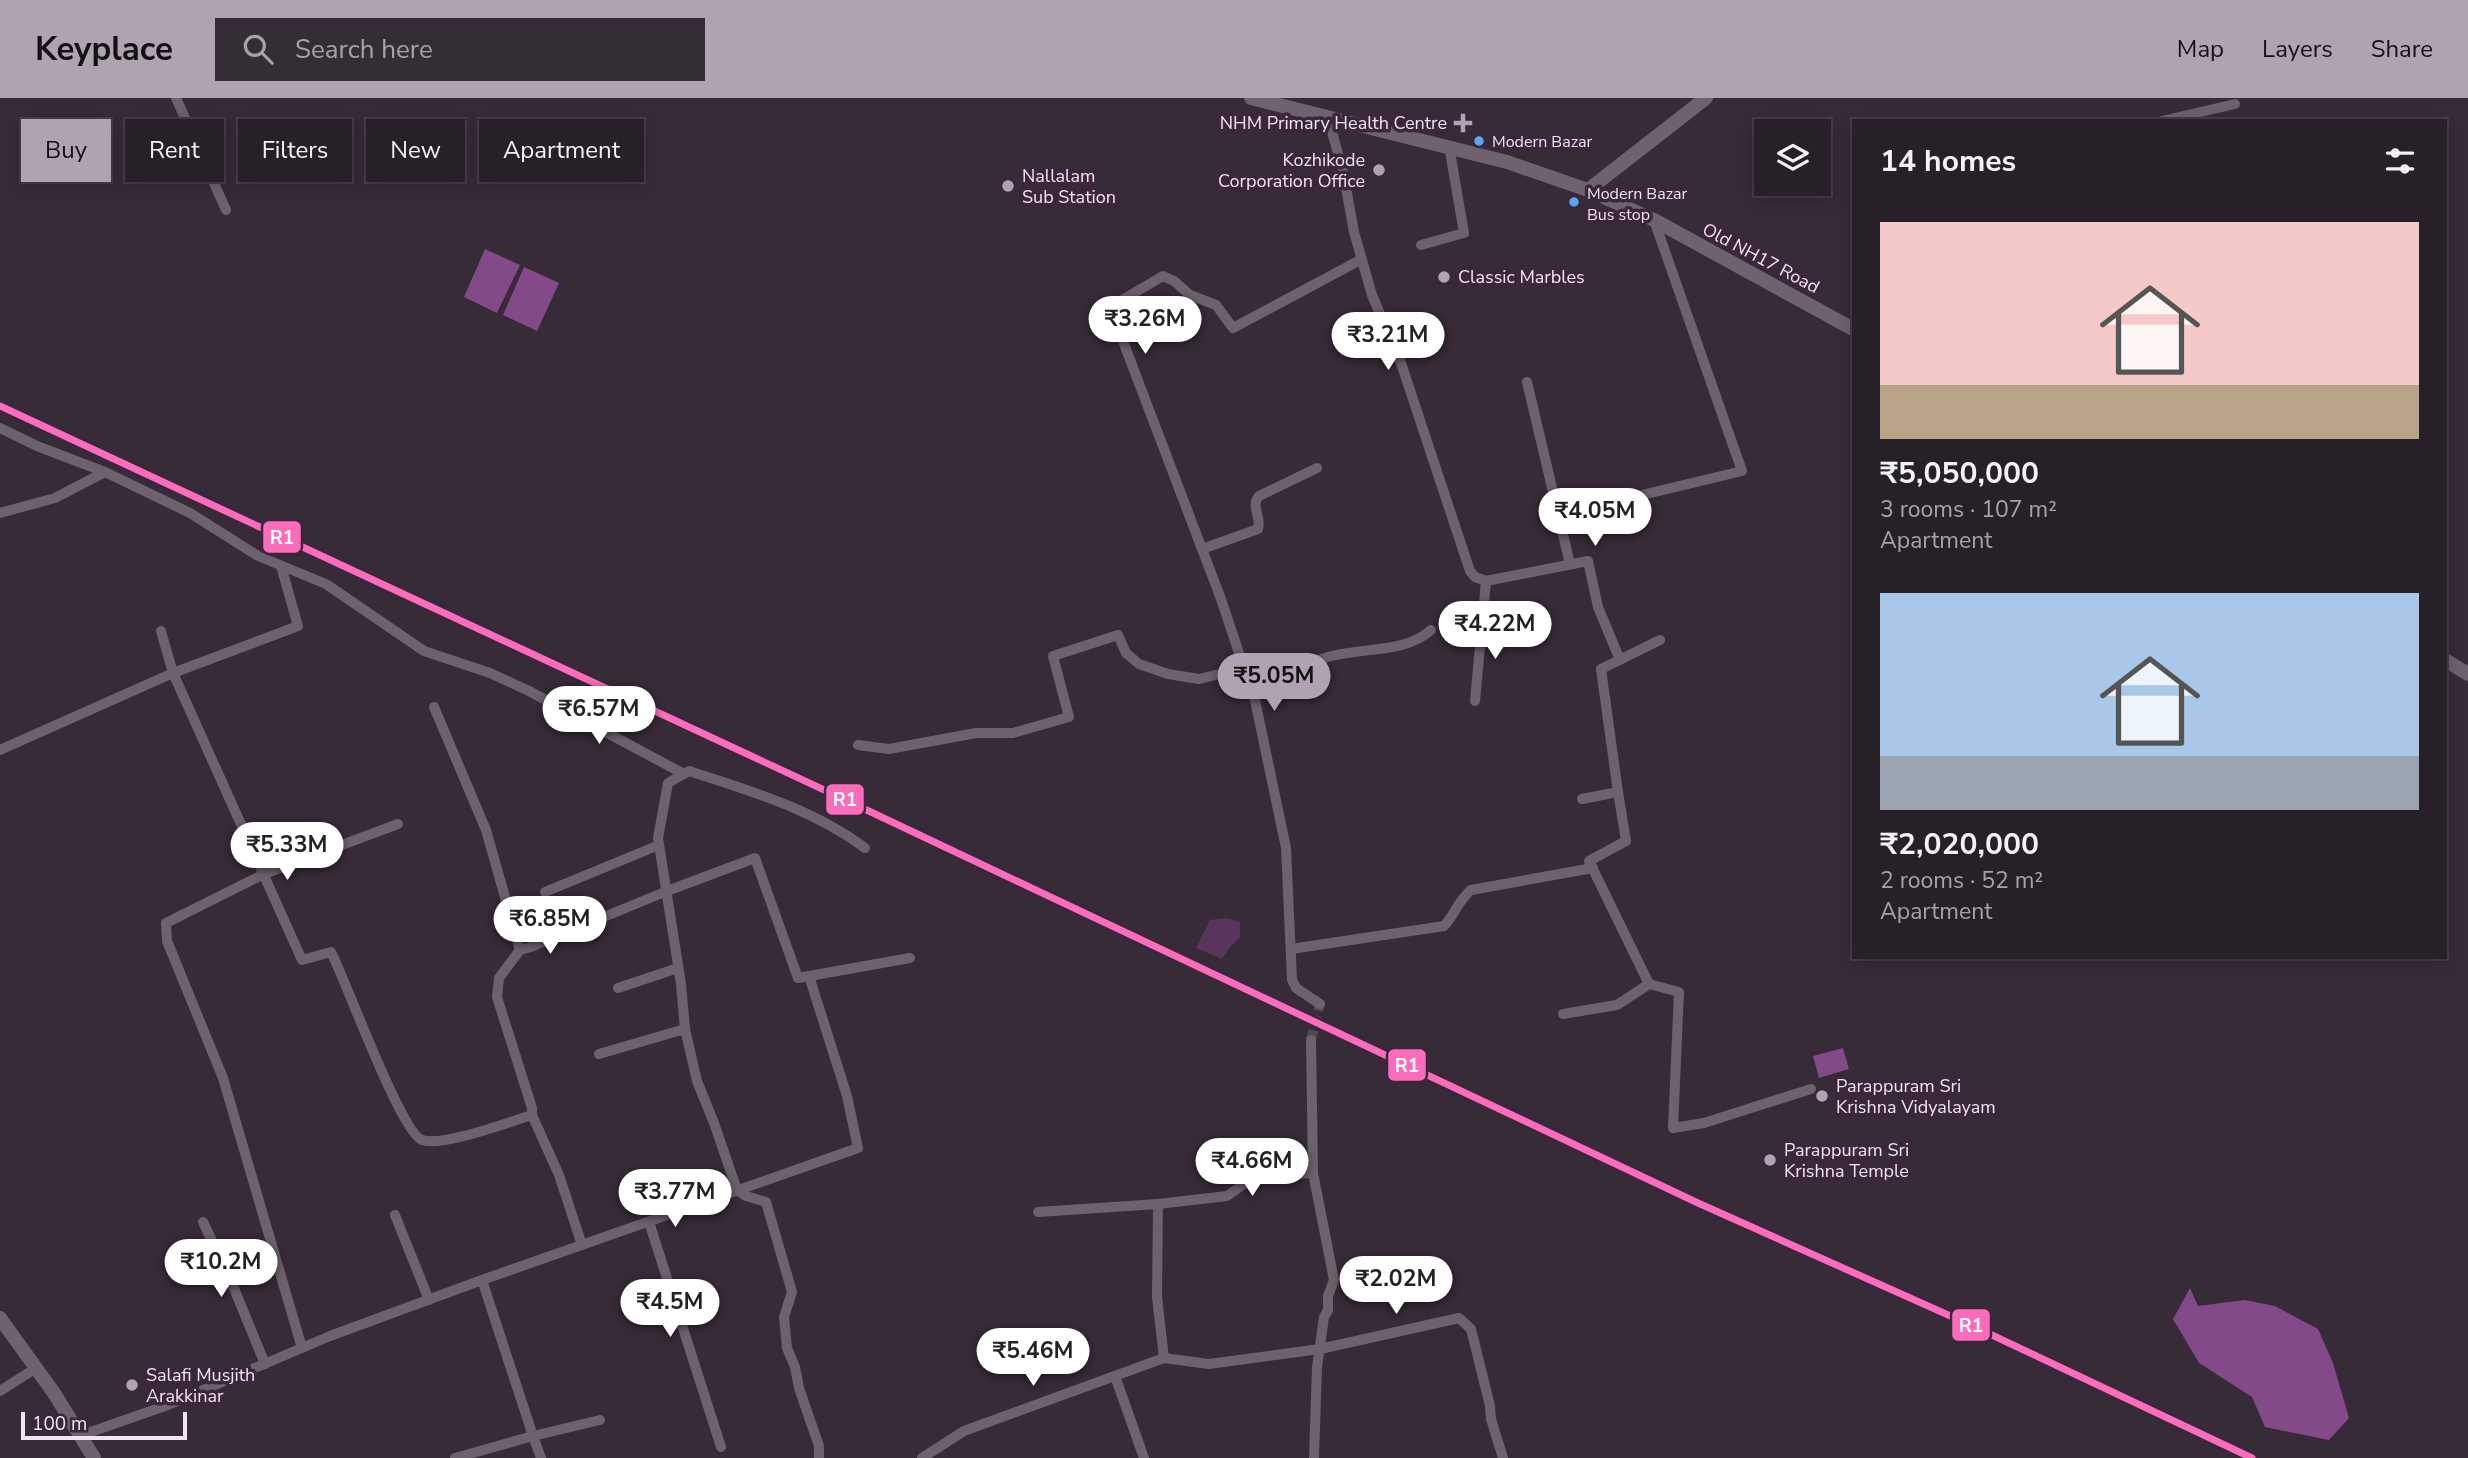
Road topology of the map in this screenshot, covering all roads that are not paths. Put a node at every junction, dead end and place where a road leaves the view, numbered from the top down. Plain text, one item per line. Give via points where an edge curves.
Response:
1 (176, 98) edge
2 (1251, 98) edge
3 (1706, 98) edge
4 (2235, 104) dead end
5 (1328, 118) junction
6 (2171, 119) edge
7 (1449, 146) junction
8 (1588, 190) junction
9 (226, 210) dead end
10 (1654, 220) junction
11 (1421, 246) dead end
12 (1362, 260) junction
13 (1852, 329) edge
14 (1527, 382) dead end
15 (0, 428) edge
16 (1317, 468) dead end
17 (105, 472) junction
18 (0, 513) edge
19 (1559, 515) junction
20 (1202, 548) junction
21 (1570, 564) junction
22 (281, 566) junction
23 (1486, 581) junction
24 (1431, 630) dead end
25 (161, 632) dead end
26 (1660, 640) dead end
27 (1620, 660) junction
28 (2447, 661) edge
29 (1244, 668) junction
30 (173, 673) junction
31 (2468, 674) edge
32 (1251, 686) junction
33 (1475, 701) dead end
34 (434, 707) dead end
35 (858, 745) dead end
36 (0, 750) edge
37 (684, 774) junction
38 (1618, 792) junction
39 (1582, 799) dead end
40 (398, 824) dead end
41 (659, 845) junction
42 (864, 848) dead end
43 (1593, 868) junction
44 (264, 874) junction
45 (667, 891) junction
46 (545, 892) dead end
47 (1291, 949) junction
48 (520, 950) junction
49 (911, 958) dead end
50 (678, 968) junction
51 (809, 976) junction
52 (1649, 984) junction
53 (618, 988) dead end
54 (1320, 1004) dead end
55 (1563, 1014) dead end
56 (685, 1029) junction
57 (1311, 1040) tunnel mouth
58 (599, 1054) dead end
59 (1811, 1089) dead end
60 (532, 1115) junction
61 (1313, 1173) junction
62 (737, 1190) junction
63 (1158, 1204) junction
64 (1038, 1212) dead end
65 (395, 1215) dead end
66 (203, 1222) dead end
67 (649, 1222) junction
68 (582, 1245) junction
69 (482, 1280) junction
70 (429, 1300) junction
71 (0, 1318) edge
72 (302, 1348) junction
73 (1320, 1349) junction
74 (1164, 1358) junction
75 (265, 1364) junction
76 (36, 1368) junction
77 (1115, 1376) junction
78 (0, 1391) edge
79 (600, 1420) dead end
80 (82, 1435) junction
81 (534, 1436) junction
82 (721, 1447) dead end
83 (94, 1458) edge
84 (456, 1458) edge
85 (541, 1458) edge
86 (819, 1458) edge
87 (922, 1458) edge
88 (1144, 1458) edge
89 (1314, 1458) edge
90 (1503, 1458) edge

1 - 9 street
2 - 5 main road, Old NH17 Road
3 - 8 main road
4 - 6 street
5 - 7 main road, Old NH17 Road
5 - 12 street
7 - 8 main road, Old NH17 Road
7 - 11 street via 1464,233
8 - 10 main road, Old NH17 Road
10 - 13 main road, Old NH17 Road
10 - 19 street via 1742,471
12 - 20 street via 1233,328 1216,305 1190,295 1163,276 1110,307
12 - 23 street via 1470,571
14 - 19 street
15 - 17 street
16 - 20 street via 1255,500 1258,529
17 - 18 street via 55,498
17 - 22 street via 190,513
19 - 21 street
20 - 29 street
21 - 23 street
21 - 27 street via 1588,561 1598,607
22 - 30 street via 298,626
22 - 37 street via 326,584 424,651 529,691
23 - 33 street
24 - 32 street via 1420,640 1329,657
25 - 30 street
26 - 27 street
27 - 38 street via 1601,669
28 - 31 main road
29 - 32 street
29 - 35 street via 1199,679 1168,674 1139,664 1126,653 1118,635 1053,656 1069,716 1013,733 976,733 889,749
30 - 36 street
30 - 44 street
32 - 47 street via 1285,841
34 - 48 street via 486,831
37 - 41 street via 668,783
37 - 42 street via 689,771 803,810
38 - 39 street
38 - 43 street via 1626,841 1589,861
40 - 44 street
41 - 45 street
41 - 46 street
43 - 47 street via 1471,890 1458,901 1444,926
43 - 52 street
44 - 60 street via 302,960 331,952 415,1137 445,1140
44 - 72 street via 166,923 167,941 223,1078
45 - 48 street
45 - 50 street
45 - 51 street via 755,858 798,978
47 - 54 street via 1296,988
48 - 60 street via 499,978 497,996
49 - 51 street
50 - 53 street
50 - 56 street
51 - 62 street via 847,1096 858,1148
52 - 55 street via 1617,1006
52 - 59 street via 1679,992 1673,1128
56 - 58 street
56 - 62 street via 697,1081
57 - 61 street
60 - 68 street via 559,1175
61 - 63 street via 1255,1176 1227,1196
61 - 73 street via 1334,1280
62 - 67 street
62 - 86 street via 766,1202 773,1222 792,1292 784,1317 787,1348 820,1446
63 - 64 street
63 - 74 street via 1157,1297
65 - 70 street
66 - 75 street
67 - 68 street
67 - 82 street
68 - 69 street
69 - 70 street
69 - 81 street
70 - 72 street
71 - 76 main road
72 - 75 street
73 - 74 street via 1209,1364
73 - 89 street
73 - 90 street via 1459,1318 1471,1329
74 - 77 street
75 - 80 street
76 - 78 street
76 - 80 main road
77 - 87 street via 964,1431
77 - 88 street
79 - 81 street
80 - 83 main road
81 - 84 street
81 - 85 street

